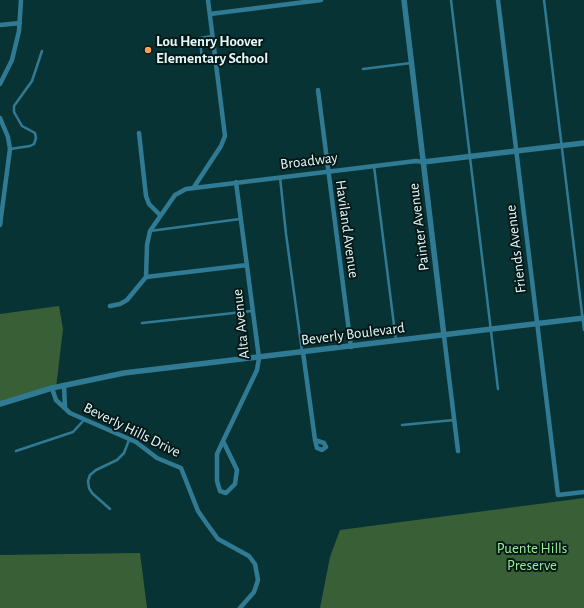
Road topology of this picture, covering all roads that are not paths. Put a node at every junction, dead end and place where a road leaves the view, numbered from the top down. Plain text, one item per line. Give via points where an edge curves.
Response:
1 (21, 0) edge
2 (208, 0) edge
3 (321, 0) edge
4 (404, 0) edge
5 (451, 0) edge
6 (498, 0) edge
7 (544, 0) edge
8 (293, 2) edge
9 (210, 14) junction
10 (20, 23) junction
11 (0, 25) edge
12 (213, 36) junction
13 (42, 51) dead end
14 (216, 58) junction
15 (202, 61) junction
16 (177, 63) dead end
17 (411, 63) junction
18 (363, 69) dead end
19 (0, 84) edge
20 (318, 90) dead end
21 (0, 118) edge
22 (139, 133) dead end
23 (584, 143) edge
24 (562, 145) junction
25 (10, 149) junction
26 (516, 151) junction
27 (470, 156) junction
28 (423, 162) junction
29 (374, 166) junction
30 (327, 171) junction
31 (280, 177) junction
32 (236, 182) junction
33 (194, 187) junction
34 (160, 215) junction
35 (241, 218) junction
36 (0, 225) edge
37 (150, 231) junction
38 (247, 265) junction
39 (146, 277) junction
40 (110, 306) dead end
41 (252, 310) junction
42 (583, 318) edge
43 (142, 323) dead end
44 (537, 323) junction
45 (490, 330) junction
46 (584, 330) edge
47 (444, 336) junction
48 (396, 341) junction
49 (351, 347) junction
50 (303, 352) junction
51 (259, 358) junction
52 (64, 385) junction
53 (52, 388) junction
54 (498, 389) dead end
55 (0, 404) edge
56 (65, 408) junction
57 (84, 420) junction
58 (454, 420) junction
59 (402, 426) dead end
60 (129, 439) junction
61 (223, 440) junction
62 (315, 440) dead end
63 (16, 451) dead end
64 (458, 451) dead end
65 (584, 492) edge
66 (110, 509) dead end
67 (240, 608) edge

1 - 10 street
2 - 9 street
3 - 8 street
4 - 17 street, Painter Avenue
5 - 27 lane
6 - 26 street, Friends Avenue
7 - 24 lane
8 - 9 street
9 - 12 street
10 - 11 street
10 - 19 street via 12,60
12 - 14 street
12 - 15 lane via 200,38
13 - 25 lane via 32,81 14,106 14,112 22,126 35,133 36,138 30,146
14 - 15 lane
14 - 33 street via 225,138
15 - 16 lane
17 - 18 lane
17 - 28 street, Painter Avenue
20 - 30 street, Haviland Avenue
21 - 25 street
22 - 34 street via 146,196 149,204
23 - 24 street, Broadway
24 - 26 street, Broadway
24 - 42 lane
25 - 36 street
26 - 27 street, Broadway
26 - 44 street, Friends Avenue
27 - 28 street, Broadway
27 - 45 lane
28 - 29 street, Broadway
28 - 47 street, Painter Avenue
29 - 30 street, Broadway
29 - 48 lane
30 - 31 street, Broadway
30 - 49 street, Haviland Avenue
31 - 32 street, Broadway
31 - 50 lane
32 - 33 street, Broadway
32 - 35 street, Alta Avenue
33 - 34 street, Broadway via 175,194
34 - 37 street, Broadway
35 - 37 lane
35 - 38 street, Alta Avenue
37 - 39 street, Broadway
38 - 39 street
38 - 41 street, Alta Avenue
39 - 40 street via 127,300
41 - 43 lane
41 - 51 street, Alta Avenue
42 - 44 street, Beverly Boulevard
42 - 46 lane
44 - 45 street, Beverly Boulevard
44 - 65 street, Friends Avenue via 558,495
45 - 47 street, Beverly Boulevard
45 - 54 lane
47 - 48 street, Beverly Boulevard
47 - 58 street, Painter Avenue
48 - 49 street, Beverly Boulevard
49 - 50 street, Beverly Boulevard
50 - 51 street, Beverly Boulevard
50 - 62 street
51 - 52 street, Beverly Boulevard via 124,374
51 - 61 street, Alta Avenue via 257,370
52 - 53 street, Beverly Boulevard
52 - 56 street, Beverly Hills Drive
53 - 55 street, Beverly Boulevard
53 - 56 street, Beverly Hills Drive via 56,400
56 - 57 street, Beverly Hills Drive
57 - 60 street, Beverly Hills Drive
57 - 63 lane via 73,432
58 - 59 lane
58 - 64 street, Painter Avenue
60 - 66 lane via 124,453 117,460 96,470 88,481 92,493
60 - 67 street, Beverly Hills Drive via 156,458 181,468 198,511 218,539 249,556 255,564 258,580 254,592
61 - 61 street, Alta Avenue via 237,470 235,484 226,493 220,491 217,481 217,454

